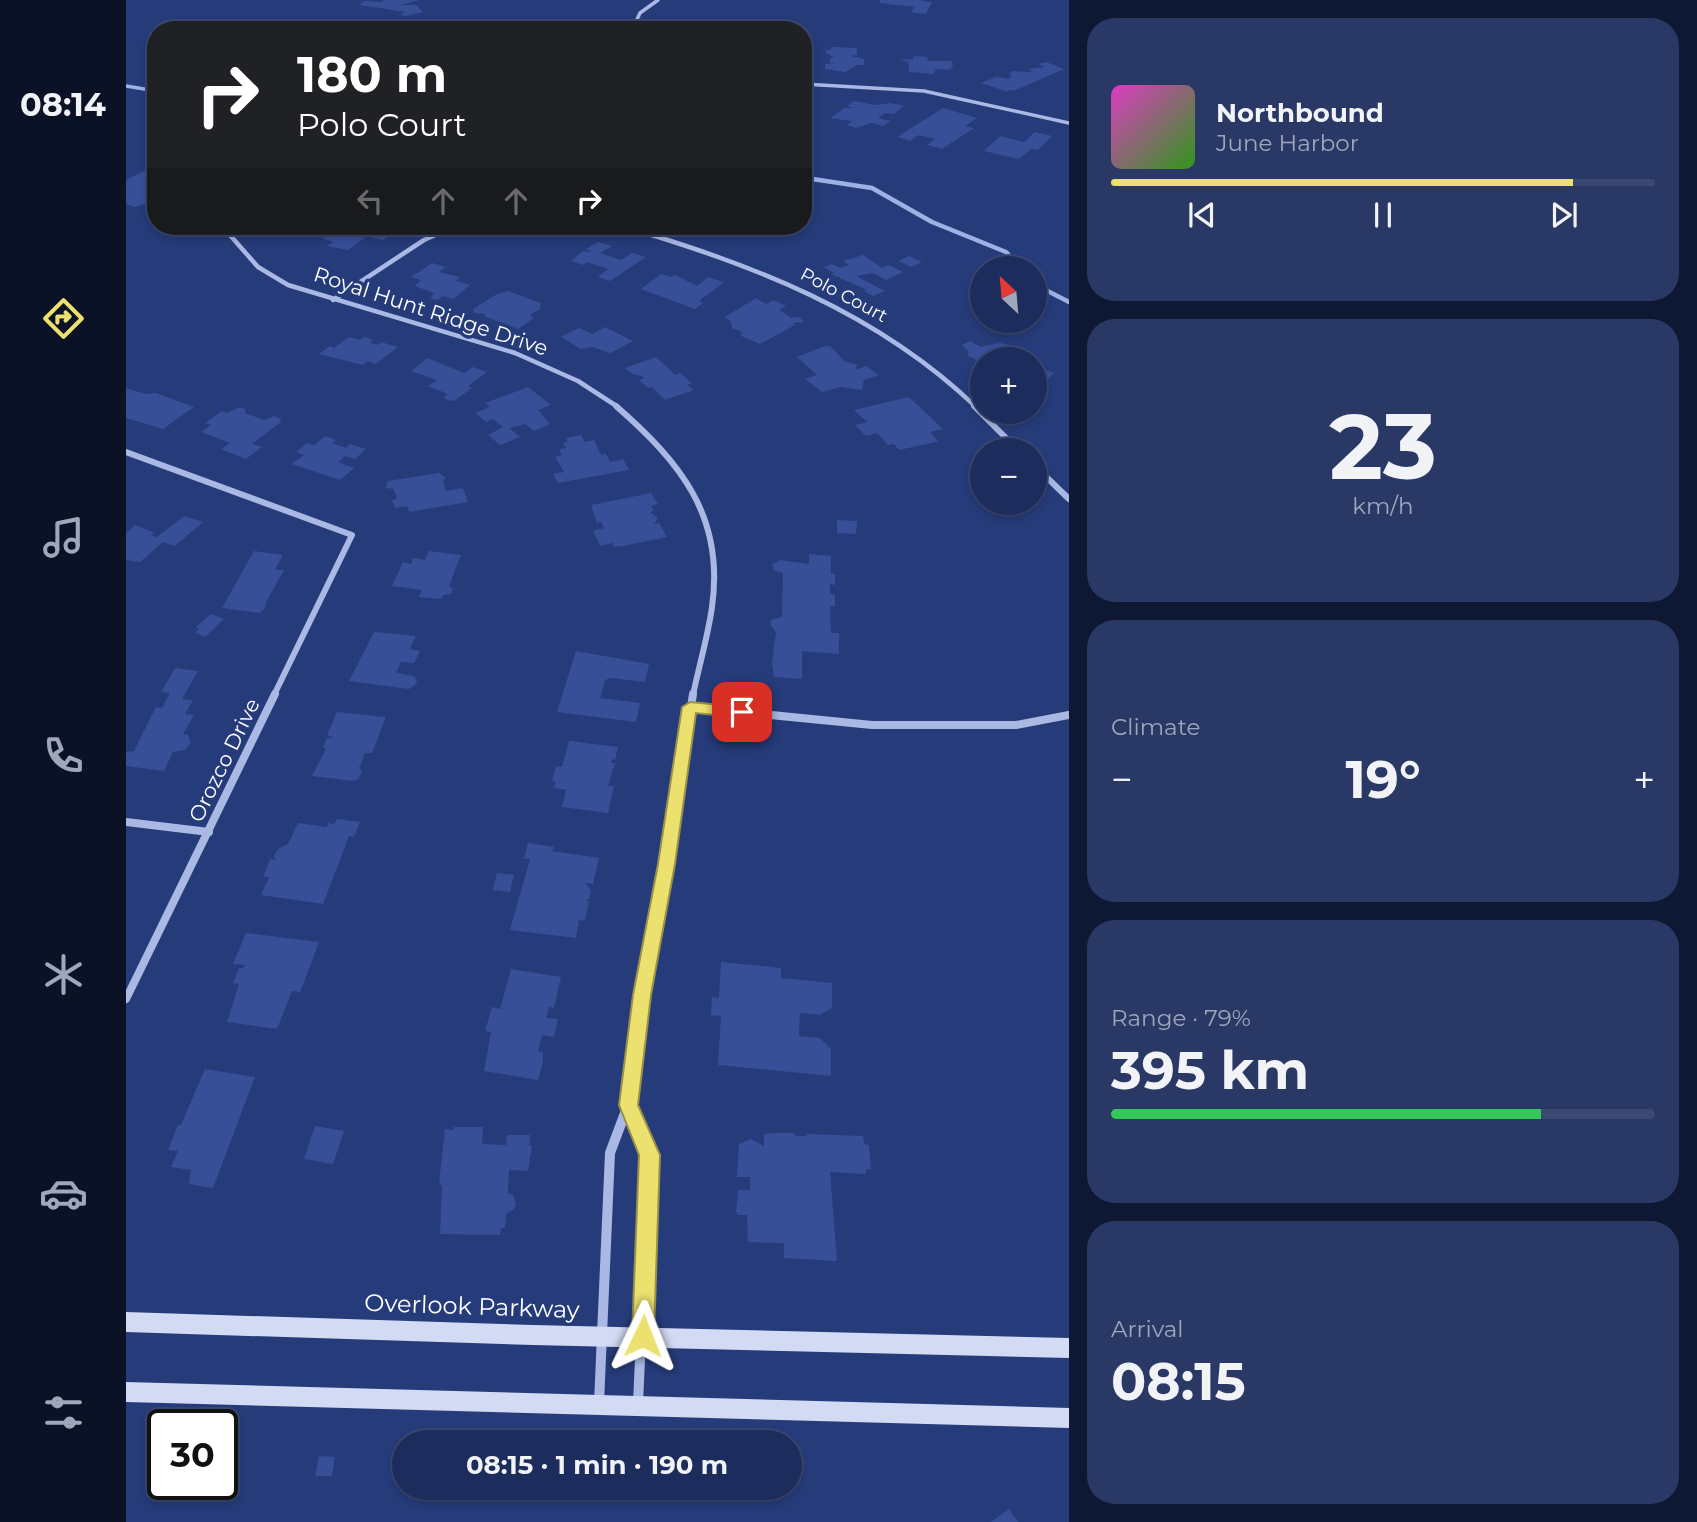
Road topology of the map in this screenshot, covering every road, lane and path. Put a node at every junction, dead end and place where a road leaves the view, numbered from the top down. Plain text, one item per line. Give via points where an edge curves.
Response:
1 (659, 0) edge
2 (636, 21) edge
3 (812, 85) edge
4 (1069, 123) edge
5 (230, 235) edge
6 (435, 235) edge
7 (651, 235) edge
8 (333, 300) junction
9 (1006, 438) edge
10 (126, 452) edge
11 (1047, 478) edge
12 (1069, 499) edge
13 (690, 707) junction
14 (1069, 715) edge
15 (126, 822) edge
16 (209, 832) junction
17 (126, 999) edge
18 (628, 1105) junction
19 (126, 1322) edge
20 (603, 1336) junction
21 (643, 1336) junction
22 (1069, 1348) edge
23 (126, 1392) edge
24 (599, 1404) junction
25 (638, 1405) junction
26 (1069, 1418) edge

1 - 2 street
3 - 4 street via 924,91
5 - 8 street, Royal Hunt Ridge Drive via 258,267 288,285
6 - 8 street
7 - 9 street, Polo Court via 746,265 818,296 876,329 934,369
8 - 13 street, Royal Hunt Ridge Drive via 547,365 613,403 657,442 694,494 710,532 714,563 712,606
10 - 16 street, Orozco Drive via 352,535
11 - 12 street
13 - 14 street via 872,725 1016,725
13 - 18 street, Royal Hunt Ridge Drive
15 - 16 street
16 - 17 street, Orozco Drive
18 - 20 street, Royal Hunt Ridge Drive via 610,1153
18 - 21 street via 649,1155
19 - 20 street, Overlook Parkway
20 - 21 street, Overlook Parkway
20 - 24 street, Royal Hunt Ridge Drive
21 - 22 street, Overlook Parkway
21 - 25 street
23 - 24 street
24 - 25 street
25 - 26 street

